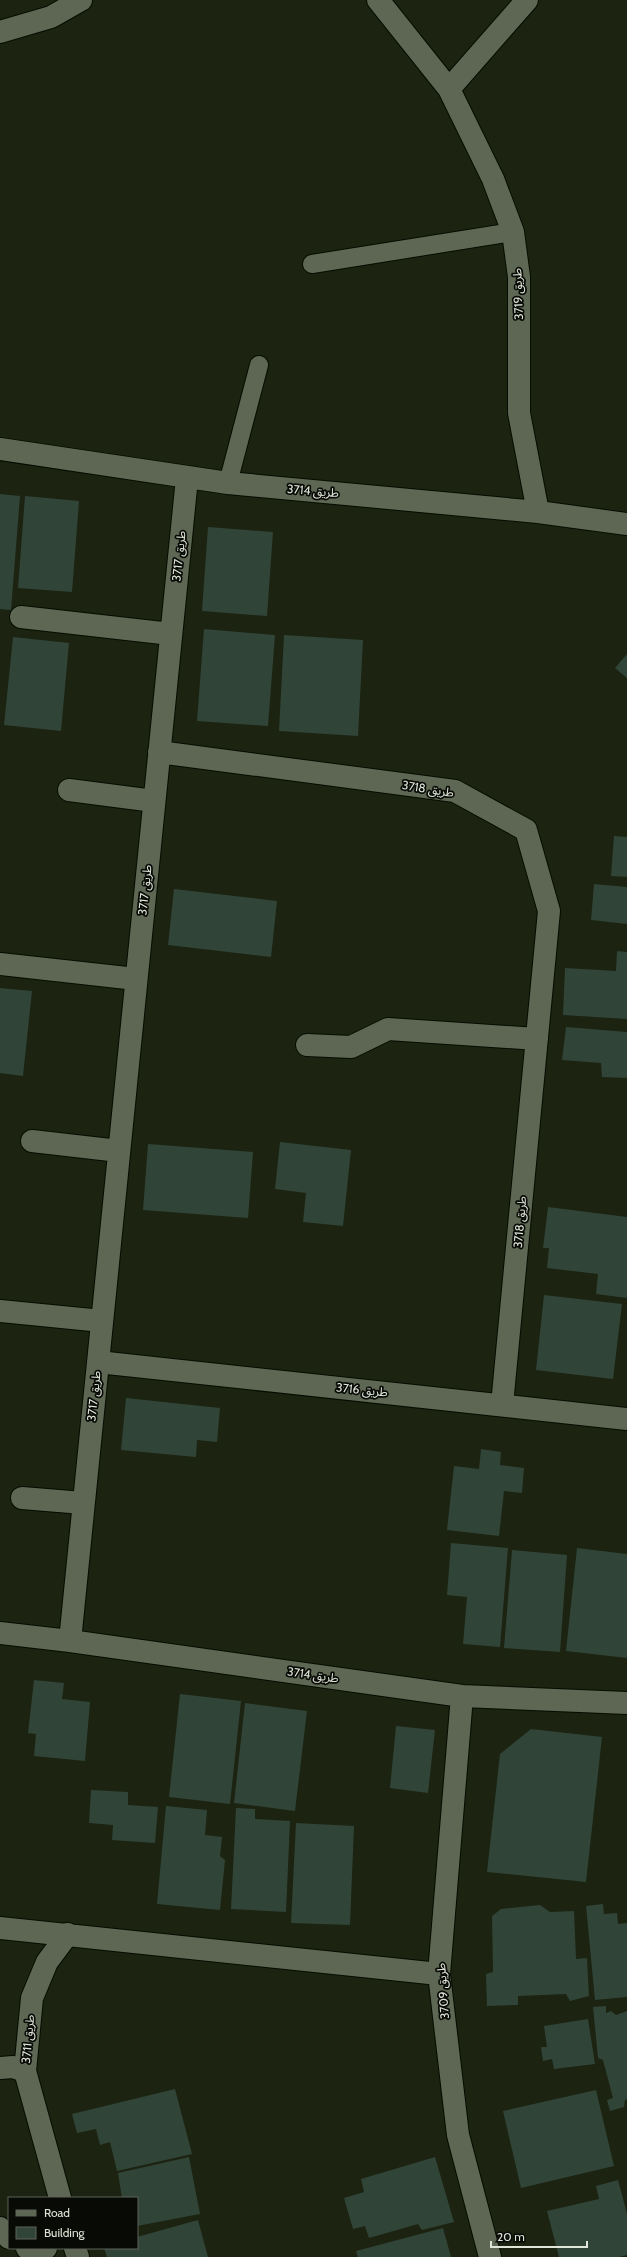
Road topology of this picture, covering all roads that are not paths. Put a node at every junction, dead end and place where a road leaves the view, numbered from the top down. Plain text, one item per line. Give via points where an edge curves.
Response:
1 (81, 0) edge
2 (378, 0) edge
3 (527, 0) edge
4 (0, 32) edge
5 (449, 89) junction
6 (513, 232) junction
7 (312, 264) dead end
8 (259, 365) dead end
9 (0, 449) edge
10 (187, 478) junction
11 (228, 483) junction
12 (538, 512) junction
13 (627, 524) edge
14 (20, 617) dead end
15 (171, 634) junction
16 (159, 752) junction
17 (69, 790) dead end
18 (154, 801) junction
19 (0, 964) edge
20 (136, 979) junction
21 (537, 1039) junction
22 (307, 1045) dead end
23 (32, 1141) dead end
24 (119, 1151) junction
25 (0, 1311) edge
26 (102, 1321) junction
27 (98, 1362) junction
28 (502, 1405) junction
29 (627, 1419) edge
30 (22, 1498) dead end
31 (83, 1503) junction
32 (0, 1633) edge
33 (70, 1641) junction
34 (462, 1696) junction
35 (627, 1703) edge
36 (0, 1928) edge
37 (68, 1934) junction
38 (439, 1974) junction
39 (0, 2068) edge
40 (25, 2071) junction
41 (60, 2197) edge
42 (0, 2228) edge
43 (8, 2237) edge
44 (490, 2257) edge

1 - 4 street via 51,17
2 - 5 street, طريق 3719
3 - 5 street
5 - 6 street, طريق 3719 via 493,180
6 - 7 lane
6 - 12 street, طريق 3719 via 519,277 519,413
8 - 11 lane
9 - 10 street, طريق 3714
10 - 11 street, طريق 3714
10 - 15 street, طريق 3717
11 - 12 street, طريق 3714
12 - 13 street, طريق 3714
14 - 15 street
15 - 16 street, طريق 3717
16 - 18 street, طريق 3717
16 - 21 street, طريق 3718 via 455,791 526,830 549,911
17 - 18 street
18 - 20 street, طريق 3717
19 - 20 street
20 - 24 street, طريق 3717
21 - 22 street via 388,1029 351,1047
21 - 28 street, طريق 3718
23 - 24 street
24 - 26 street, طريق 3717
25 - 26 street
26 - 27 street, طريق 3717
27 - 28 street, طريق 3716
27 - 31 street, طريق 3717
28 - 29 street, طريق 3716
30 - 31 street
31 - 33 street, طريق 3717
32 - 33 street, طريق 3714
33 - 34 street, طريق 3714
34 - 35 street, طريق 3714
34 - 38 street, طريق 3709
36 - 37 street
37 - 38 street
37 - 40 street, طريق 3711 via 47,1962 32,1998
38 - 44 street, طريق 3709 via 458,2135
39 - 40 street via 13,2067
40 - 41 street, طريق 3711
42 - 43 street

